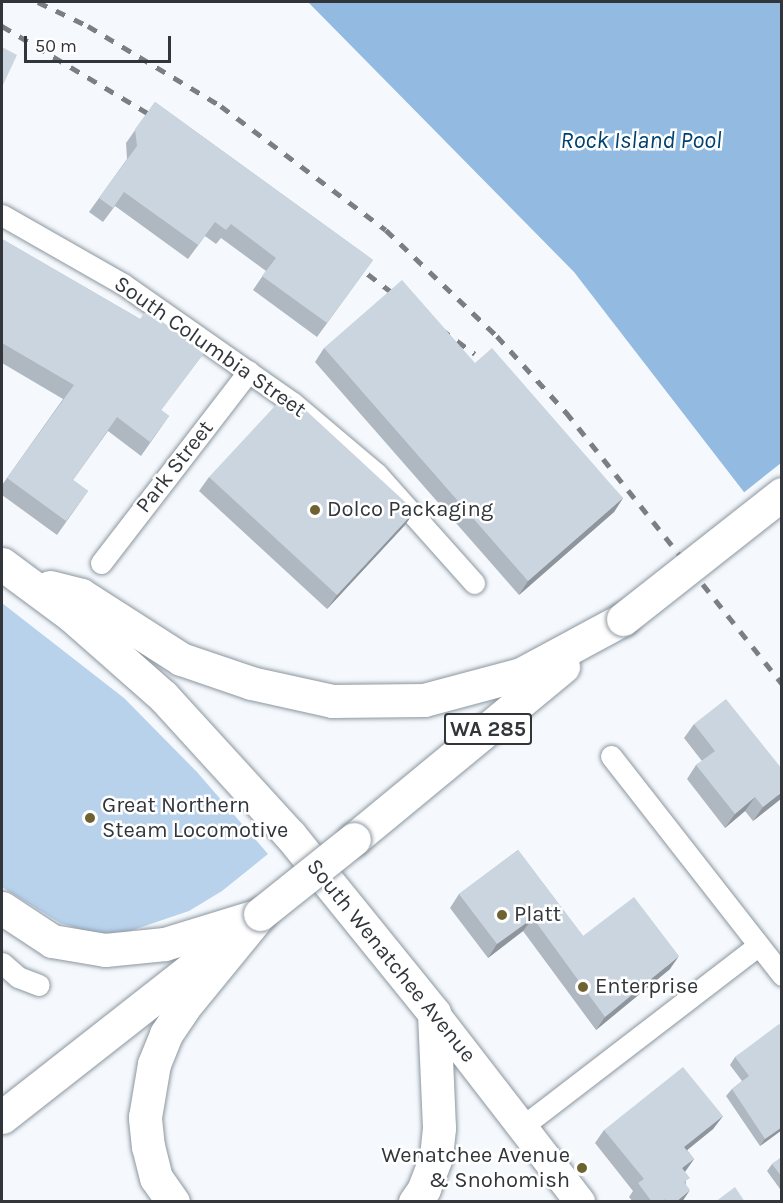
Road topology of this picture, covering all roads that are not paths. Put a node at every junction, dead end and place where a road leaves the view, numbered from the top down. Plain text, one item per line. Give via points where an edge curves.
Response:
1 (2, 214) edge
2 (249, 371) junction
3 (782, 494) edge
4 (101, 563) dead end
5 (14, 573) edge
6 (474, 582) dead end
7 (623, 619) junction
8 (611, 756) dead end
9 (2, 908) edge
10 (260, 914) junction
11 (759, 945) junction
12 (2, 963) edge
13 (782, 975) edge
14 (39, 985) dead end
15 (434, 1013) junction
16 (2, 1117) edge
17 (523, 1126) junction
18 (173, 1202) edge
19 (415, 1202) edge
20 (580, 1202) edge

1 - 2 street, South Columbia Street via 123,284
2 - 4 street, Park Street
2 - 6 street, South Columbia Street via 377,474
3 - 7 main road, WA 285, bridge
5 - 7 main road via 81,595 181,659 251,683 332,700 424,700 521,674
5 - 15 main road, South Wenatchee Avenue via 116,653 210,745 290,835
7 - 10 main road, WA 285, bridge
8 - 11 street
9 - 10 main road via 52,941 105,950 165,944
10 - 16 main road, WA 285
10 - 18 main road via 184,1007 166,1034 154,1064 145,1118 147,1137 156,1178
11 - 13 street
11 - 17 street
12 - 14 street via 18,977
15 - 17 main road, South Wenatchee Avenue
15 - 19 main road via 439,1128 436,1157
17 - 20 main road, South Wenatchee Avenue

